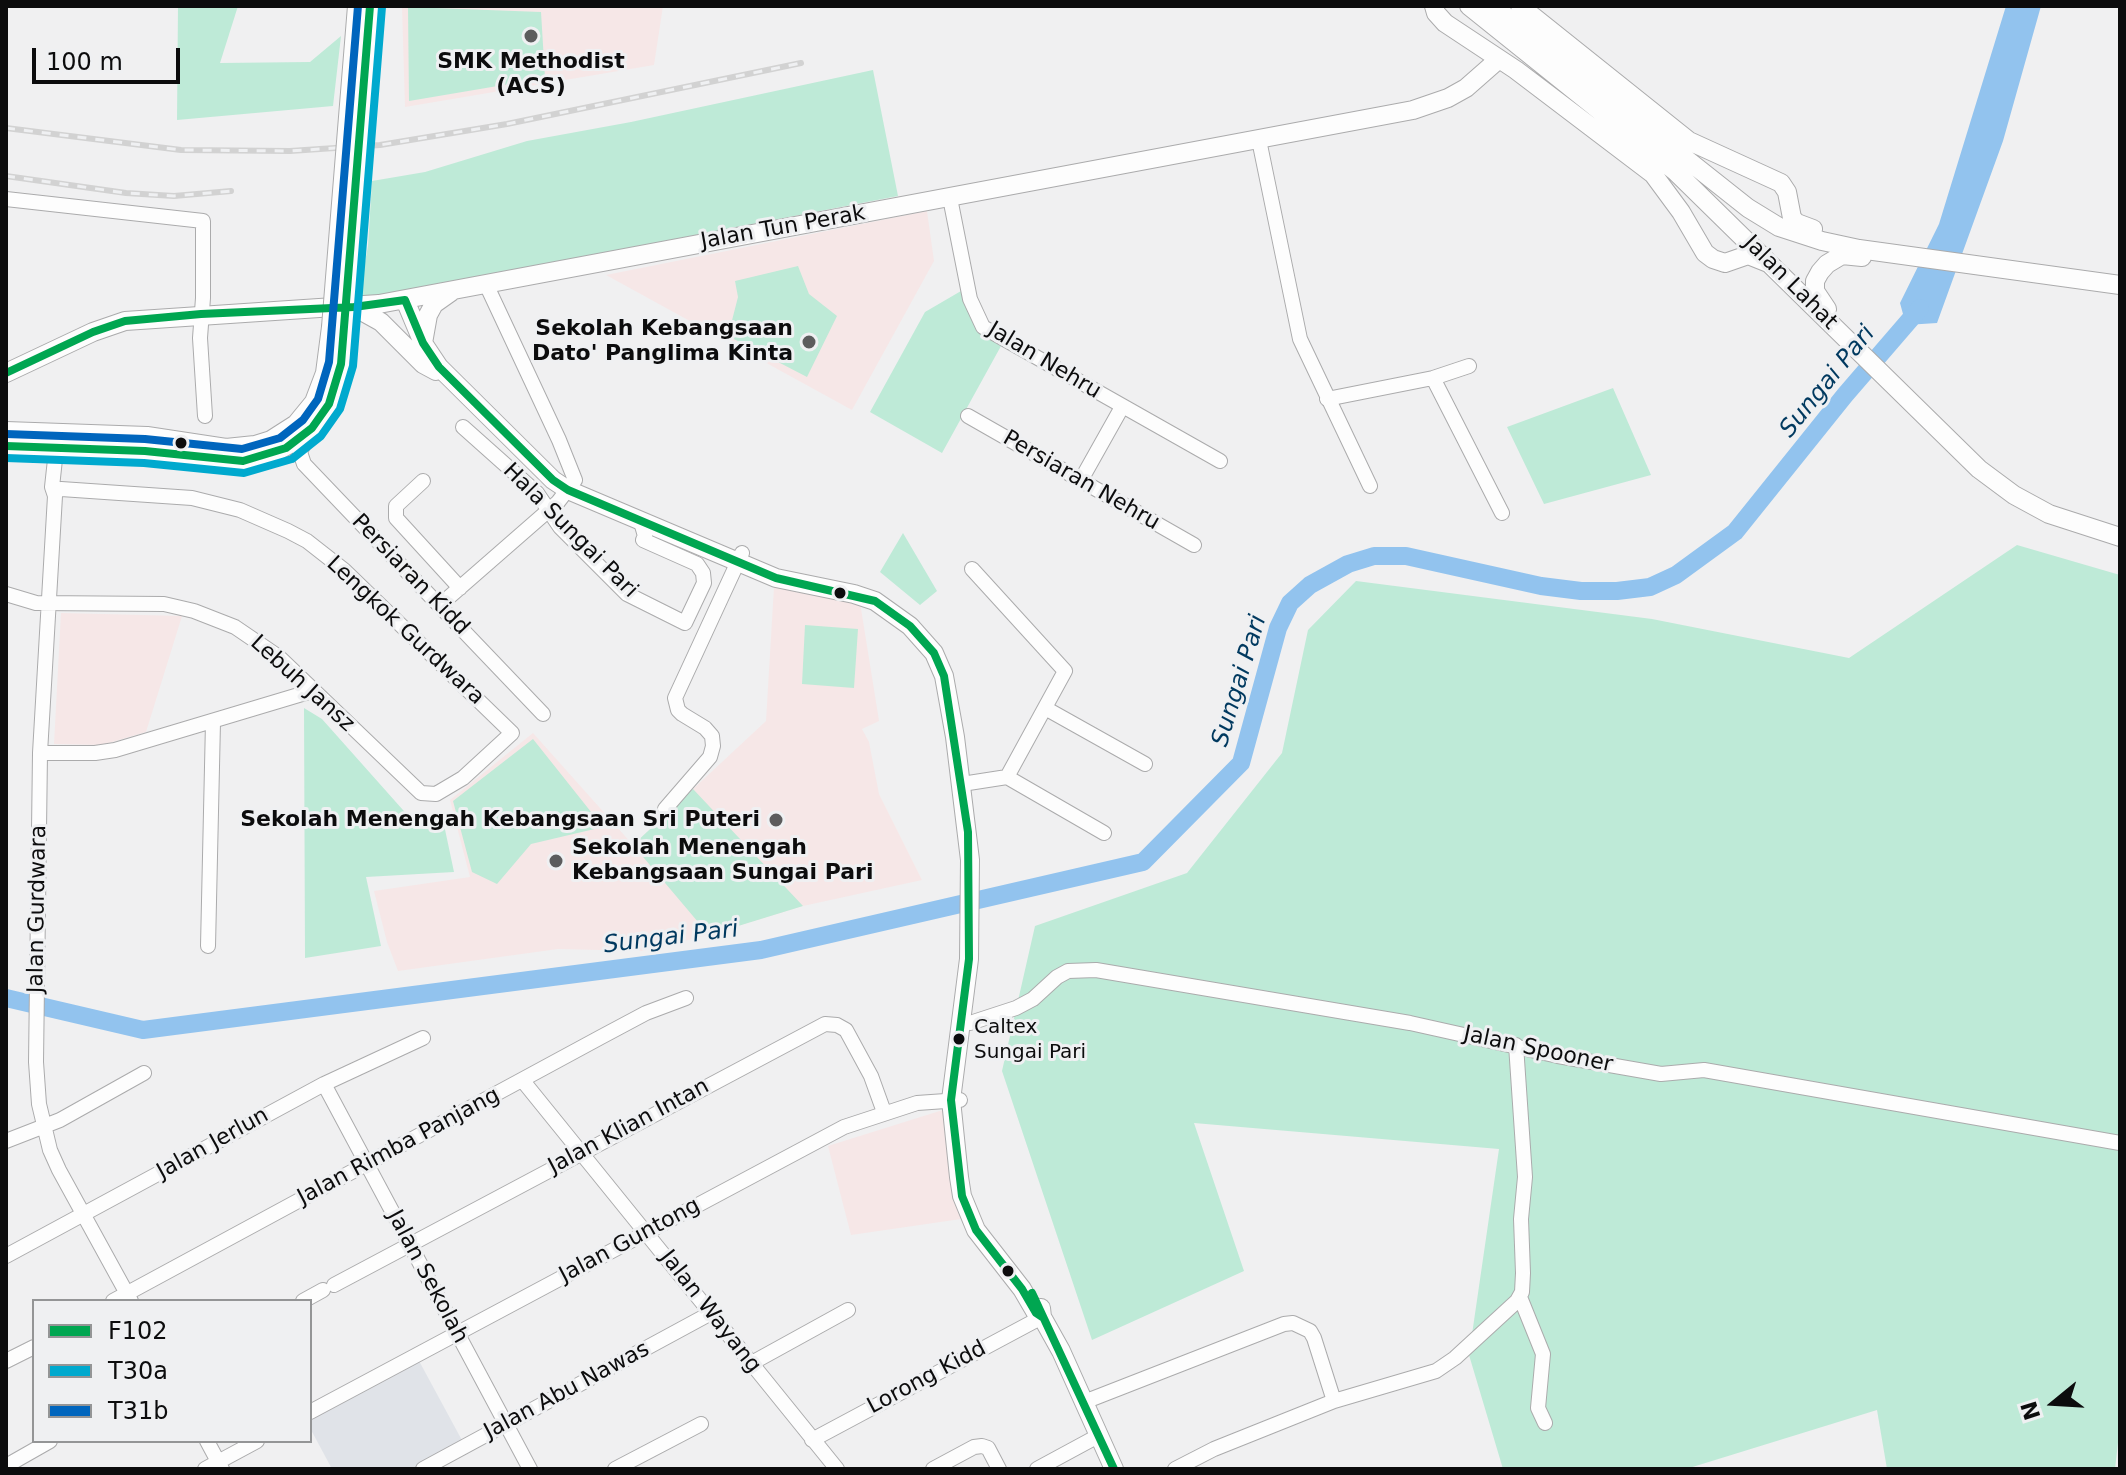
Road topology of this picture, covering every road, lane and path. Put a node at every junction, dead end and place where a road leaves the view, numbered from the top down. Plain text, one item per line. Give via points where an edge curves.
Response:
1 (357, 6) edge
2 (370, 6) edge
3 (1434, 6) edge
4 (1469, 6) edge
5 (1493, 6) edge
6 (1520, 6) edge
7 (1499, 59) junction
8 (1259, 140) junction
9 (1681, 165) junction
10 (1757, 172) junction
11 (950, 198) junction
12 (6, 199) edge
13 (1748, 208) junction
14 (1737, 230) junction
15 (1859, 249) junction
16 (1917, 256) junction
17 (1713, 259) junction
18 (1774, 267) junction
19 (486, 284) junction
20 (2120, 285) edge
21 (454, 290) junction
22 (405, 300) junction
23 (354, 307) junction
24 (201, 314) junction
25 (338, 327) junction
26 (423, 343) junction
27 (54, 352) junction
28 (1469, 366) dead end
29 (1876, 366) junction
30 (6, 373) edge
31 (1433, 378) junction
32 (453, 380) junction
33 (6, 388) edge
34 (1327, 399) junction
35 (1122, 407) junction
36 (205, 416) dead end
37 (968, 416) dead end
38 (463, 427) dead end
39 (312, 428) junction
40 (6, 431) edge
41 (60, 442) junction
42 (6, 446) edge
43 (1220, 461) dead end
44 (1081, 480) junction
45 (423, 481) dead end
46 (571, 485) junction
47 (1370, 486) dead end
48 (58, 492) junction
49 (548, 510) junction
50 (1502, 513) dead end
51 (2120, 537) edge
52 (1194, 545) dead end
53 (700, 557) junction
54 (740, 558) junction
55 (972, 569) dead end
56 (460, 588) junction
57 (6, 594) edge
58 (49, 604) junction
59 (440, 605) junction
60 (312, 691) junction
61 (1045, 708) junction
62 (543, 714) dead end
63 (213, 722) junction
64 (40, 753) junction
65 (1145, 764) dead end
66 (1007, 777) junction
67 (967, 784) junction
68 (442, 792) joint
69 (665, 809) dead end
70 (1104, 833) dead end
71 (208, 946) dead end
72 (973, 959) junction
73 (686, 998) dead end
74 (970, 1023) junction
75 (423, 1038) dead end
76 (1516, 1045) junction
77 (144, 1073) dead end
78 (523, 1081) junction
79 (324, 1084) junction
80 (956, 1100) junction
81 (884, 1112) junction
82 (43, 1127) junction
83 (6, 1141) edge
84 (2120, 1143) edge
85 (582, 1153) junction
86 (367, 1165) junction
87 (83, 1215) junction
88 (647, 1232) junction
89 (408, 1244) junction
90 (6, 1256) edge
91 (129, 1297) edge
92 (1520, 1297) junction
93 (307, 1299) edge
94 (848, 1310) dead end
95 (711, 1313) junction
96 (1042, 1317) junction
97 (457, 1333) junction
98 (32, 1348) edge
99 (6, 1361) edge
100 (750, 1364) junction
101 (1334, 1401) junction
102 (1084, 1402) junction
103 (312, 1411) edge
104 (1545, 1423) dead end
105 (506, 1424) junction
106 (701, 1424) dead end
107 (1098, 1436) junction
108 (812, 1440) junction
109 (46, 1443) edge
110 (208, 1443) edge
111 (254, 1443) edge
112 (6, 1466) edge
113 (215, 1467) edge
114 (1041, 1468) edge
115 (423, 1469) edge
116 (530, 1469) edge
117 (615, 1469) edge
118 (837, 1469) edge
119 (933, 1469) edge
120 (999, 1469) edge
121 (1114, 1469) edge
122 (1175, 1469) edge

1 - 25 main road, bridge
2 - 25 main road, bridge
3 - 7 main road via 1445,23
4 - 9 main road, Jalan Lahat
5 - 9 main road, Jalan Lahat
6 - 10 main road via 1689,141
7 - 8 main road, Jalan Tun Perak via 1466,88 1430,105
7 - 17 main road via 1653,174
8 - 11 main road, Jalan Tun Perak
8 - 34 street via 1296,328
9 - 13 main road
9 - 14 main road, Jalan Lahat
10 - 13 main road via 1773,188 1777,202 1769,211
10 - 15 main road via 1784,186 1797,223
11 - 19 main road, Jalan Tun Perak
11 - 35 street, Jalan Nehru via 965,281 983,327
12 - 24 street via 203,221
13 - 15 main road via 1779,227
14 - 17 main road via 1736,250
14 - 18 main road, Jalan Lahat
15 - 16 main road
16 - 20 main road
16 - 29 main road via 1842,255 1815,281 1820,300
17 - 18 main road via 1725,263 1748,255
18 - 29 main road, Jalan Lahat
19 - 21 main road, Jalan Tun Perak
19 - 46 street via 559,440
21 - 22 main road, Jalan Tun Perak
21 - 26 main road via 434,304
22 - 23 main road, Jalan Tun Perak
22 - 26 main road
23 - 24 main road, Jalan Tun Perak
23 - 32 main road via 381,322 423,364
24 - 27 main road, Jalan Tun Perak via 109,325
24 - 36 street
25 - 39 main road via 341,364 335,391
25 - 41 main road via 314,402 296,424 271,440 226,448 147,436
26 - 32 main road
27 - 30 main road, Jalan Tun Perak
27 - 33 main road, Jalan Tun Perak
28 - 31 street
29 - 51 main road, Jalan Lahat via 1979,469 2014,495 2049,514
31 - 34 street
31 - 50 street
32 - 46 main road via 520,447
34 - 47 street
35 - 43 street, Jalan Nehru
35 - 44 street
37 - 44 street, Persiaran Nehru
38 - 49 street, Hala Sungai Pari via 537,493
39 - 41 main road via 286,448 243,461
39 - 59 street, Persiaran Kidd via 300,452 304,464
40 - 41 main road
41 - 42 main road
41 - 48 street, Jalan Gurdwara
44 - 52 street, Persiaran Nehru
45 - 56 street via 396,506 396,518
46 - 49 street
46 - 53 main road
46 - 54 main road
48 - 58 street, Jalan Gurdwara
48 - 68 street, Lengkok Gurdwara via 192,498 240,510 307,541 344,570 512,733
49 - 53 street, Hala Sungai Pari via 627,594 685,623 704,583
49 - 56 street
53 - 54 main road
54 - 67 main road via 875,601 910,626 928,644 944,676
54 - 69 street via 675,698 678,710 712,736 710,757
55 - 61 street via 1065,671
56 - 59 street
57 - 58 street, Lebuh Jansz
58 - 60 street, Lebuh Jansz via 147,603 219,619 267,646
58 - 64 street, Jalan Gurdwara
59 - 62 street, Persiaran Kidd
60 - 63 street
60 - 68 street, Lebuh Jansz via 416,790
61 - 65 street
61 - 66 street
63 - 64 street via 104,752
63 - 71 street
64 - 82 street, Jalan Gurdwara via 36,1062
66 - 67 street
66 - 70 street
67 - 72 main road via 974,859
72 - 74 main road
72 - 80 main road
73 - 78 street, Jalan Rimba Panjang via 646,1013
74 - 76 street, Jalan Spooner via 1016,1008 1057,977 1081,969
74 - 80 main road
75 - 79 street, Jalan Jerlun
76 - 84 street, Jalan Spooner via 1661,1074 1704,1070
76 - 92 street via 1525,1177
77 - 82 street
78 - 85 street, Jalan Wayang
78 - 86 street, Jalan Rimba Panjang
79 - 86 street, Jalan Sekolah
79 - 87 street, Jalan Jerlun
80 - 81 street, Jalan Guntong
80 - 96 main road via 959,1177 969,1215
81 - 85 street, Jalan Klian Intan via 846,1030 825,1024
81 - 88 street, Jalan Guntong via 844,1127
82 - 83 street
82 - 87 street, Jalan Gurdwara
85 - 88 street, Jalan Wayang
85 - 89 street, Jalan Klian Intan
86 - 89 street, Jalan Sekolah
86 - 91 street, Jalan Rimba Panjang
87 - 90 street, Jalan Jerlun
87 - 91 street, Jalan Gurdwara
88 - 95 street, Jalan Wayang
88 - 97 street, Jalan Guntong
89 - 93 street, Jalan Klian Intan
89 - 97 street, Jalan Sekolah
92 - 101 street via 1436,1371
92 - 104 street via 1543,1354 1538,1408
94 - 100 street
95 - 100 street, Jalan Wayang
95 - 105 street, Jalan Abu Nawas
96 - 102 main road
96 - 108 street, Lorong Kidd
97 - 103 street, Jalan Guntong
97 - 105 street, Jalan Sekolah
98 - 99 street
100 - 108 street, Jalan Wayang
101 - 102 street via 1314,1338 1293,1323
101 - 122 street
102 - 107 main road
105 - 115 street, Jalan Abu Nawas
105 - 116 street, Jalan Sekolah
106 - 117 street
107 - 114 street
107 - 121 main road
108 - 118 street, Jalan Wayang
109 - 112 street
110 - 113 street
111 - 113 street
119 - 120 street via 982,1446

